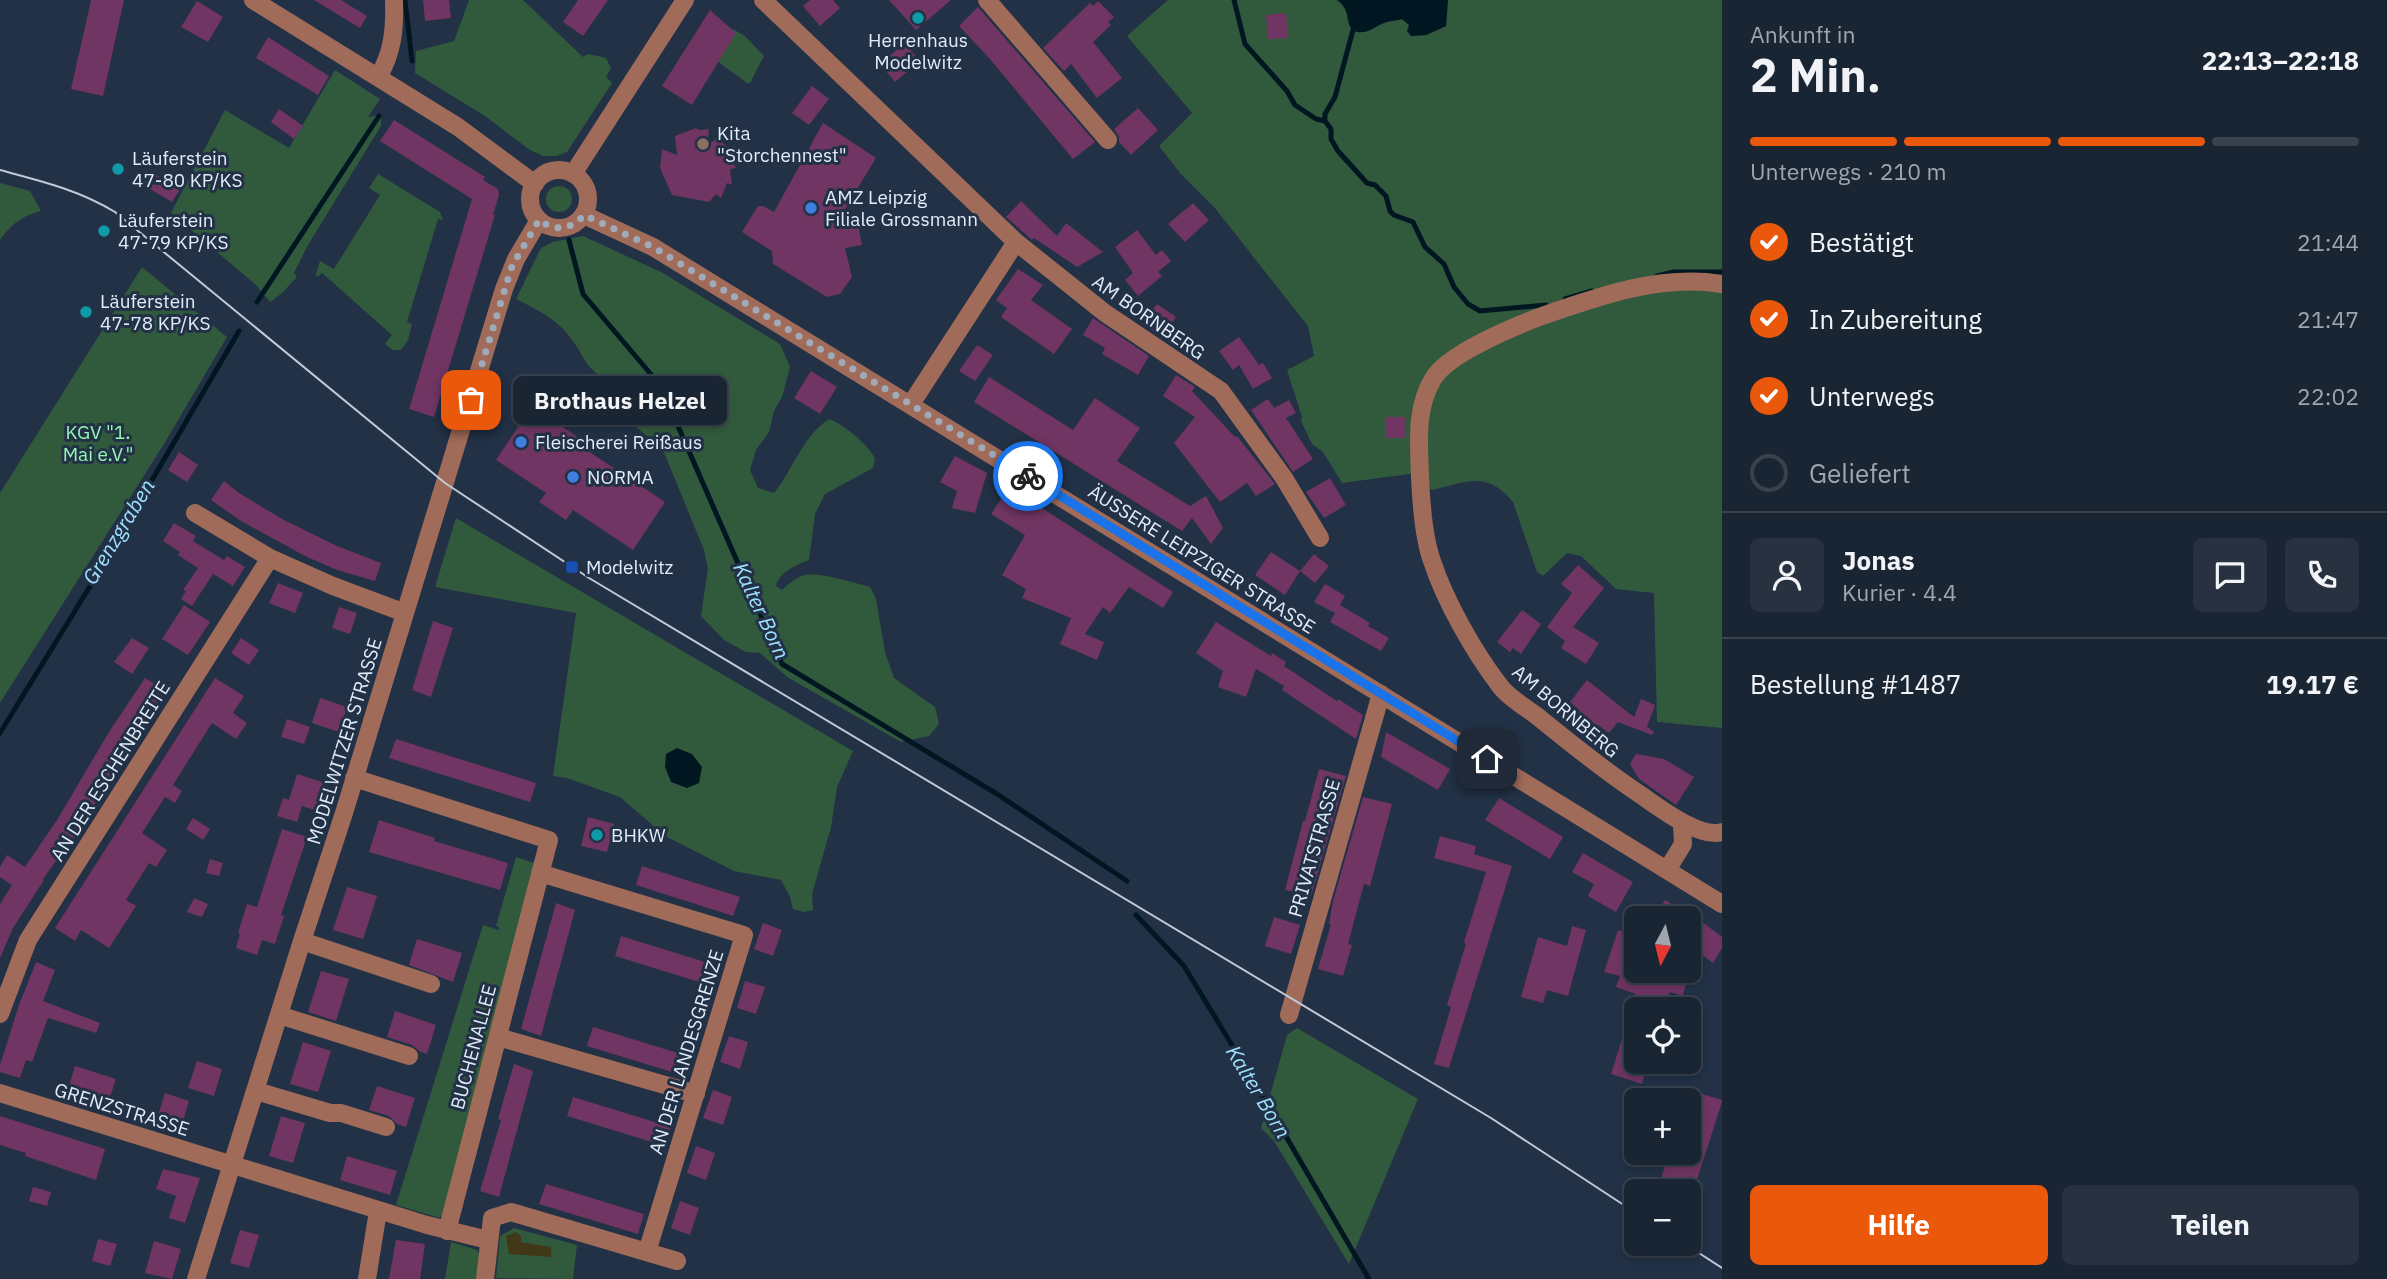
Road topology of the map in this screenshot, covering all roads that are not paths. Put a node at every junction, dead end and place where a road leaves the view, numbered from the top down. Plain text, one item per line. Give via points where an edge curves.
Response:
1 (253, 0) edge
2 (394, 0) edge
3 (763, 0) edge
4 (987, 0) edge
5 (681, 1) edge
6 (378, 77) junction
7 (1108, 140) dead end
8 (573, 174) junction
9 (535, 184) junction
10 (584, 215) junction
11 (539, 220) junction
12 (1016, 242) junction
13 (1722, 284) edge
14 (911, 404) junction
15 (195, 513) dead end
16 (1320, 538) dead end
17 (270, 558) junction
18 (405, 612) junction
19 (1381, 694) junction
20 (354, 778) junction
21 (1682, 824) junction
22 (1720, 834) edge
23 (1684, 844) junction
24 (1667, 870) junction
25 (540, 873) junction
26 (1722, 904) edge
27 (302, 941) junction
28 (431, 984) dead end
29 (0, 1014) edge
30 (1289, 1015) dead end
31 (279, 1016) junction
32 (498, 1037) junction
33 (409, 1056) dead end
34 (256, 1091) junction
35 (0, 1093) edge
36 (695, 1094) junction
37 (386, 1127) dead end
38 (232, 1166) junction
39 (379, 1210) junction
40 (447, 1231) junction
41 (488, 1240) junction
42 (647, 1252) junction
43 (677, 1261) dead end
44 (196, 1279) edge
45 (367, 1279) edge
46 (485, 1279) edge

1 - 6 street
2 - 6 street via 390,54
3 - 12 street, AM BORNBERG
4 - 7 street
5 - 8 street
6 - 9 street
8 - 9 street via 556,170
8 - 10 street via 586,187
9 - 11 street via 530,203
10 - 11 street via 563,228
10 - 14 street, ÄUSSERE LEIPZIGER STRASSE via 653,247
11 - 18 street, MODELWITZER STRASSE via 504,289
12 - 14 street
12 - 16 street, AM BORNBERG via 1105,313 1222,391
13 - 21 street, AM BORNBERG via 1676,281 1624,291 1510,327 1462,353 1434,376 1418,428 1421,495 1431,559 1465,632 1501,688 1599,767
14 - 19 street, ÄUSSERE LEIPZIGER STRASSE
15 - 17 street
17 - 18 street
17 - 29 street, AN DER ESCHENBREITE via 28,940
18 - 20 street, MODELWITZER STRASSE
19 - 24 street, ÄUSSERE LEIPZIGER STRASSE
19 - 30 street, PRIVATSTRASSE
20 - 25 street via 549,840
20 - 27 street, MODELWITZER STRASSE
21 - 22 street, AM BORNBERG
21 - 23 street
22 - 23 street
23 - 24 street
24 - 26 street, ÄUSSERE LEIPZIGER STRASSE
25 - 32 street, BUCHENALLEE
25 - 36 street, AN DER LANDESGRENZE via 744,935
27 - 28 street
27 - 31 street, MODELWITZER STRASSE
31 - 33 street
31 - 34 street, MODELWITZER STRASSE
32 - 36 street
32 - 40 street, BUCHENALLEE
34 - 37 street
34 - 38 street, MODELWITZER STRASSE
35 - 38 street, GRENZSTRASSE
36 - 42 street, AN DER LANDESGRENZE
38 - 39 street
38 - 44 street, MODELWITZER STRASSE
39 - 40 street
39 - 45 street
40 - 41 street
41 - 42 street via 492,1218 511,1212
41 - 46 street
42 - 43 street

